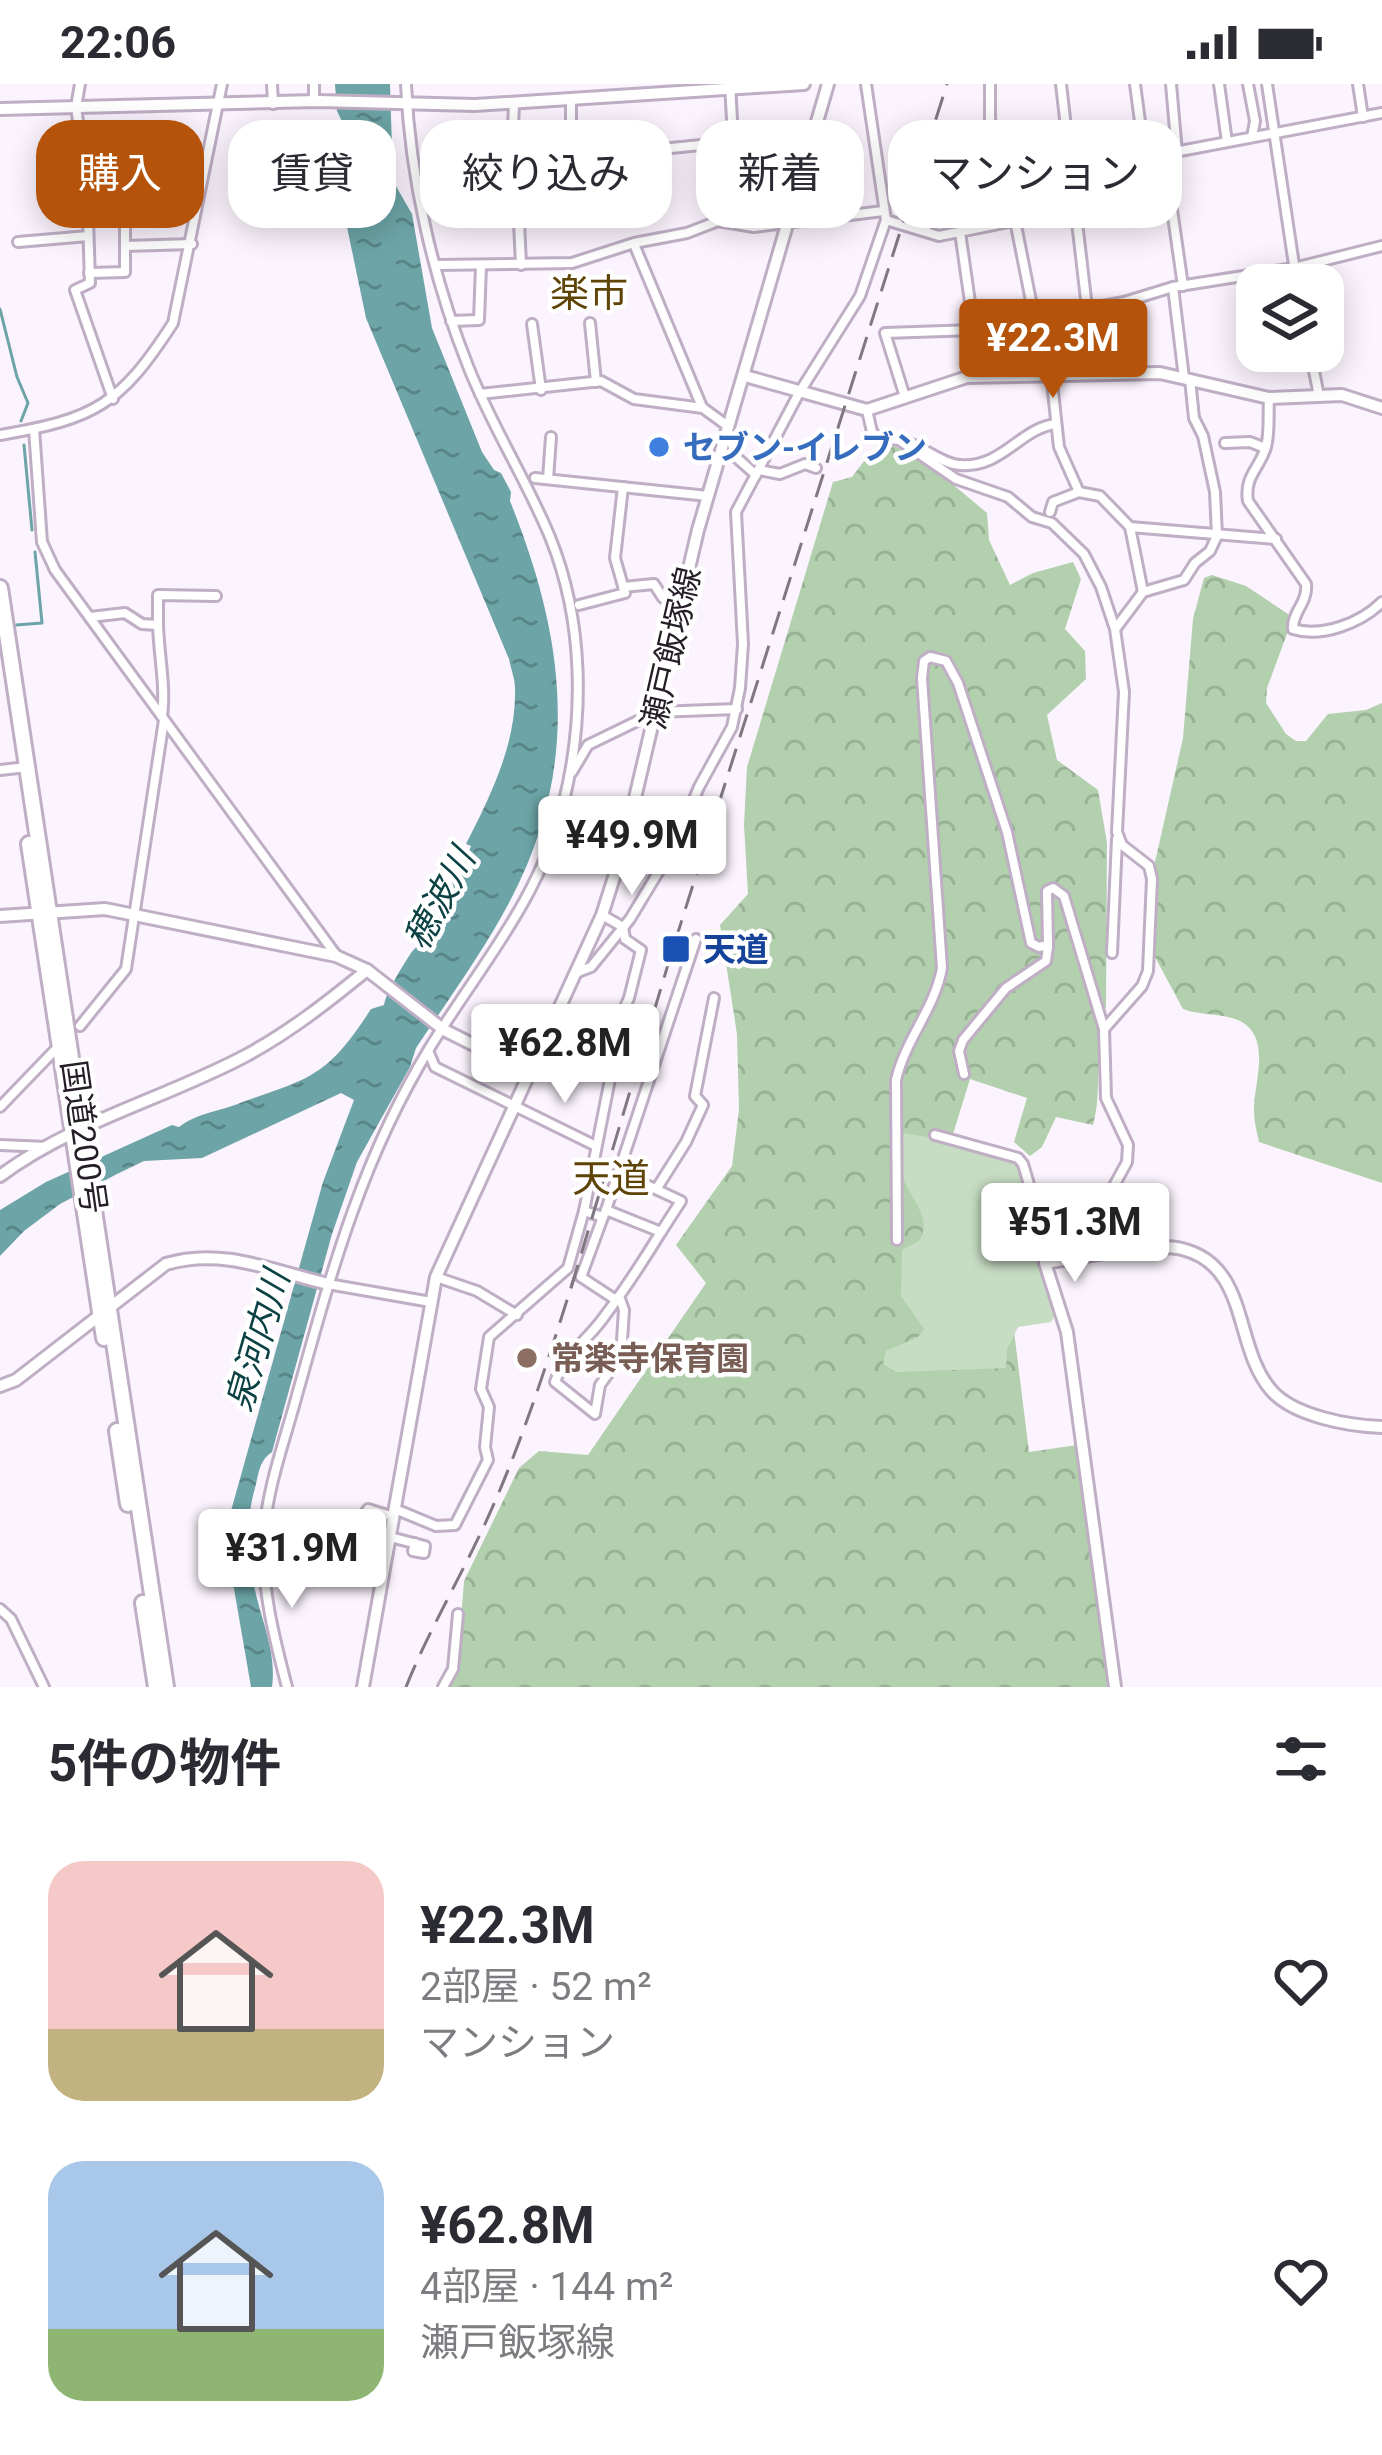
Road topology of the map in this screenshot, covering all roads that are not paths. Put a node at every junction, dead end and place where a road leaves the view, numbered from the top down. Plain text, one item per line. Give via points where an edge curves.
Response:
1 (80, 84) edge
2 (222, 84) edge
3 (272, 84) edge
4 (314, 84) edge
5 (406, 84) edge
6 (575, 84) edge
7 (804, 84) edge
8 (828, 84) edge
9 (866, 84) edge
10 (990, 84) edge
11 (1061, 84) edge
12 (1135, 84) edge
13 (1171, 84) edge
14 (1219, 84) edge
15 (1249, 84) edge
16 (1267, 84) edge
17 (1358, 84) edge
18 (730, 87) edge
19 (573, 100) junction
20 (316, 102) junction
21 (403, 102) junction
22 (514, 103) junction
23 (273, 104) junction
24 (219, 106) junction
25 (76, 107) junction
26 (0, 109) edge
27 (1382, 113) edge
28 (1363, 117) junction
29 (78, 120) edge
30 (572, 120) edge
31 (731, 120) edge
32 (818, 120) edge
33 (990, 120) edge
34 (1066, 120) edge
35 (1139, 120) edge
36 (1174, 120) edge
37 (1275, 134) junction
38 (1252, 137) junction
39 (1227, 142) junction
40 (1182, 151) edge
41 (885, 216) junction
42 (864, 217) edge
43 (88, 228) edge
44 (125, 228) edge
45 (700, 228) edge
46 (786, 228) edge
47 (980, 228) edge
48 (1015, 228) edge
49 (1079, 228) edge
50 (1172, 228) edge
51 (925, 230) joint
52 (960, 232) junction
53 (88, 236) junction
54 (18, 242) dead end
55 (634, 243) junction
56 (192, 244) junction
57 (125, 246) junction
58 (1382, 246) edge
59 (1293, 264) edge
60 (1310, 264) edge
61 (436, 265) junction
62 (521, 265) junction
63 (481, 266) junction
64 (89, 273) junction
65 (1236, 278) edge
66 (1178, 287) junction
67 (1088, 308) junction
68 (1034, 316) junction
69 (451, 321) junction
70 (590, 323) dead end
71 (532, 324) dead end
72 (974, 330) junction
73 (1314, 372) edge
74 (745, 376) junction
75 (1051, 377) junction
76 (1187, 378) junction
77 (596, 382) junction
78 (541, 390) junction
79 (800, 393) junction
80 (480, 394) junction
81 (1318, 396) junction
82 (905, 397) junction
83 (1268, 398) junction
84 (113, 400) junction
85 (703, 408) junction
86 (1382, 408) edge
87 (867, 410) junction
88 (1056, 424) junction
89 (34, 429) junction
90 (728, 430) junction
91 (0, 435) edge
92 (551, 436) dead end
93 (899, 440) junction
94 (1225, 443) dead end
95 (1265, 448) junction
96 (816, 468) dead end
97 (758, 473) junction
98 (535, 478) dead end
99 (548, 479) junction
100 (623, 487) junction
101 (1079, 492) junction
102 (709, 496) junction
103 (1050, 512) dead end
104 (1130, 526) junction
105 (1217, 536) junction
106 (1276, 539) junction
107 (623, 587) junction
108 (0, 588) edge
109 (1143, 592) junction
110 (216, 596) dead end
111 (682, 600) junction
112 (1382, 602) edge
113 (578, 605) dead end
114 (2, 613) edge
115 (90, 617) junction
116 (158, 625) junction
117 (1115, 629) junction
118 (0, 646) edge
119 (737, 709) junction
120 (656, 712) junction
121 (163, 717) junction
122 (23, 768) junction
123 (0, 770) edge
124 (568, 778) junction
125 (1117, 832) junction
126 (45, 912) junction
127 (133, 913) junction
128 (602, 915) junction
129 (0, 916) edge
130 (623, 927) junction
131 (696, 939) dead end
132 (1048, 946) junction
133 (1112, 952) dead end
134 (336, 956) junction
135 (369, 971) junction
136 (578, 972) junction
137 (714, 998) dead end
138 (80, 1026) dead end
139 (441, 1029) junction
140 (1104, 1029) junction
141 (54, 1051) dead end
142 (428, 1052) junction
143 (530, 1073) junction
144 (964, 1074) dead end
145 (515, 1106) junction
146 (0, 1107) edge
147 (935, 1135) dead end
148 (79, 1136) junction
149 (0, 1145) edge
150 (596, 1146) junction
151 (49, 1147) junction
152 (619, 1172) junction
153 (0, 1176) edge
154 (657, 1188) junction
155 (584, 1211) junction
156 (605, 1214) junction
157 (1047, 1223) junction
158 (661, 1232) junction
159 (897, 1240) dead end
160 (1045, 1263) junction
161 (436, 1277) junction
162 (328, 1284) junction
163 (618, 1298) junction
164 (431, 1302) junction
165 (105, 1311) junction
166 (517, 1315) junction
167 (0, 1386) edge
168 (1382, 1427) edge
169 (394, 1513) junction
170 (390, 1537) junction
171 (415, 1543) dead end
172 (343, 1544) dead end
173 (0, 1609) edge
174 (458, 1614) dead end
175 (44, 1687) edge
176 (156, 1687) edge
177 (166, 1687) edge
178 (286, 1687) edge
179 (363, 1687) edge
180 (443, 1687) edge
181 (1114, 1687) edge

1 - 25 street
2 - 24 street
3 - 23 street
4 - 20 street
5 - 21 street
6 - 19 street
7 - 18 street
8 - 32 street, 瀬戸飯塚線
9 - 41 street
10 - 33 street
11 - 34 street
12 - 35 street
13 - 36 street
14 - 39 street
15 - 38 street
16 - 37 street
17 - 28 street
18 - 19 street
18 - 31 street
19 - 22 street
19 - 30 street
20 - 21 street
20 - 23 street
21 - 22 street
21 - 61 street
22 - 62 street via 499,206 519,222
23 - 24 street
24 - 25 street
24 - 56 street
25 - 26 street
25 - 29 street
27 - 28 street
28 - 37 street
37 - 38 street
37 - 59 street
38 - 39 street
39 - 40 street
41 - 42 street
41 - 51 street
41 - 79 street via 860,296
43 - 53 street
44 - 57 street
45 - 55 street
46 - 74 street, 瀬戸飯塚線
47 - 52 street
48 - 68 street
49 - 67 street
50 - 66 street
51 - 52 street
52 - 72 street
53 - 54 street
53 - 64 street
55 - 62 street via 572,263
55 - 85 street
56 - 57 street
56 - 84 street via 173,323
57 - 64 street via 125,272
58 - 60 street
61 - 63 street
61 - 69 street
62 - 63 street
63 - 69 street via 479,320
64 - 84 street via 88,286 75,290
65 - 66 street
66 - 67 street
66 - 76 street
67 - 68 street
68 - 72 street
68 - 75 street
69 - 80 street
70 - 77 street
71 - 78 street
72 - 82 street via 885,333
73 - 81 street
74 - 79 street
74 - 90 street, 瀬戸飯塚線
75 - 76 street
75 - 82 street via 967,377
75 - 88 street
76 - 83 street
76 - 105 street via 1215,492
77 - 78 street
77 - 85 street via 634,399
78 - 80 street
79 - 87 street
79 - 97 street
80 - 124 street via 560,566 578,677
81 - 83 street
81 - 86 street via 1351,396
82 - 87 street
83 - 95 street
84 - 89 street
85 - 90 street
87 - 93 street via 872,432
88 - 93 street via 1034,429 1008,452 957,466
88 - 101 street
89 - 91 street
89 - 115 street via 42,542
90 - 97 street via 737,458
90 - 102 street, 瀬戸飯塚線
92 - 99 street
93 - 117 street via 1052,524 1084,554
94 - 95 street
95 - 106 street via 1246,490
96 - 97 street
97 - 119 street via 736,512 743,644
98 - 99 street
99 - 100 street
100 - 102 street
100 - 107 street via 615,558
101 - 103 street via 1053,502
101 - 104 street via 1100,496
102 - 111 street, 瀬戸飯塚線
104 - 105 street
104 - 109 street
105 - 106 street
105 - 109 street via 1184,580
106 - 112 street via 1306,584 1293,620 1298,632 1358,620
107 - 111 street via 654,584 663,598
107 - 113 street
108 - 114 highway, 国道200号
109 - 117 street
110 - 116 street via 158,595
111 - 120 street, 瀬戸飯塚線
114 - 122 highway, 国道200号
115 - 116 street via 125,613
115 - 121 street
116 - 121 street
117 - 125 street via 1124,692
118 - 122 highway, 国道200号
119 - 120 street
119 - 130 street via 674,846
120 - 124 street via 587,745
120 - 128 street, 瀬戸飯塚線
121 - 127 street
121 - 134 street
122 - 123 street
122 - 126 highway, 国道200号
124 - 139 street via 513,927
125 - 133 street
125 - 140 street via 1149,866 1148,970
126 - 127 street
126 - 129 street
126 - 148 highway, 国道200号
127 - 134 street
127 - 138 street via 126,969
128 - 130 street
128 - 136 street, 瀬戸飯塚線
130 - 136 street
130 - 150 street via 641,950 616,1027
131 - 152 street
132 - 140 street via 1045,897 1053,887 1064,896
132 - 144 street via 1046,961 1006,988 963,1040
132 - 159 street via 1031,943 1007,832 952,669 930,658 922,678 942,968 896,1080
134 - 135 street
135 - 139 street
135 - 148 street via 247,1055
136 - 143 street, 瀬戸飯塚線
137 - 154 street via 695,1096 703,1105
139 - 142 street
139 - 143 street
140 - 157 street via 1106,1098 1128,1145 1127,1162 1101,1201
141 - 146 street
142 - 145 street via 435,1067
142 - 162 street via 376,1147
143 - 145 street, 瀬戸飯塚線
145 - 150 street
145 - 161 street, 瀬戸飯塚線
147 - 157 street via 1018,1158
148 - 151 street
148 - 165 highway, 国道200号
149 - 151 street
150 - 155 street
151 - 153 street
152 - 154 street
152 - 156 street
154 - 158 street via 681,1201
155 - 156 street
155 - 166 street via 568,1268
156 - 158 street
156 - 163 street via 581,1276
157 - 160 street
158 - 163 street
160 - 168 street via 1169,1246 1204,1256 1231,1287 1271,1390 1304,1412
160 - 181 street via 1067,1331
161 - 164 street, 瀬戸飯塚線
161 - 166 street
162 - 164 street
162 - 165 street via 226,1257 185,1258
162 - 178 street via 266,1518 265,1588
163 - 163 street via 561,1363 555,1382 595,1414 600,1385 621,1356
164 - 169 street, 瀬戸飯塚線
165 - 167 street
165 - 176 highway, 国道200号
165 - 177 highway, 国道200号
166 - 169 street via 489,1337 481,1388 489,1406 488,1460 461,1518 448,1527
169 - 170 street, 瀬戸飯塚線
169 - 172 street via 368,1509
170 - 171 street
170 - 179 street, 瀬戸飯塚線
173 - 175 street
174 - 180 street via 453,1669

